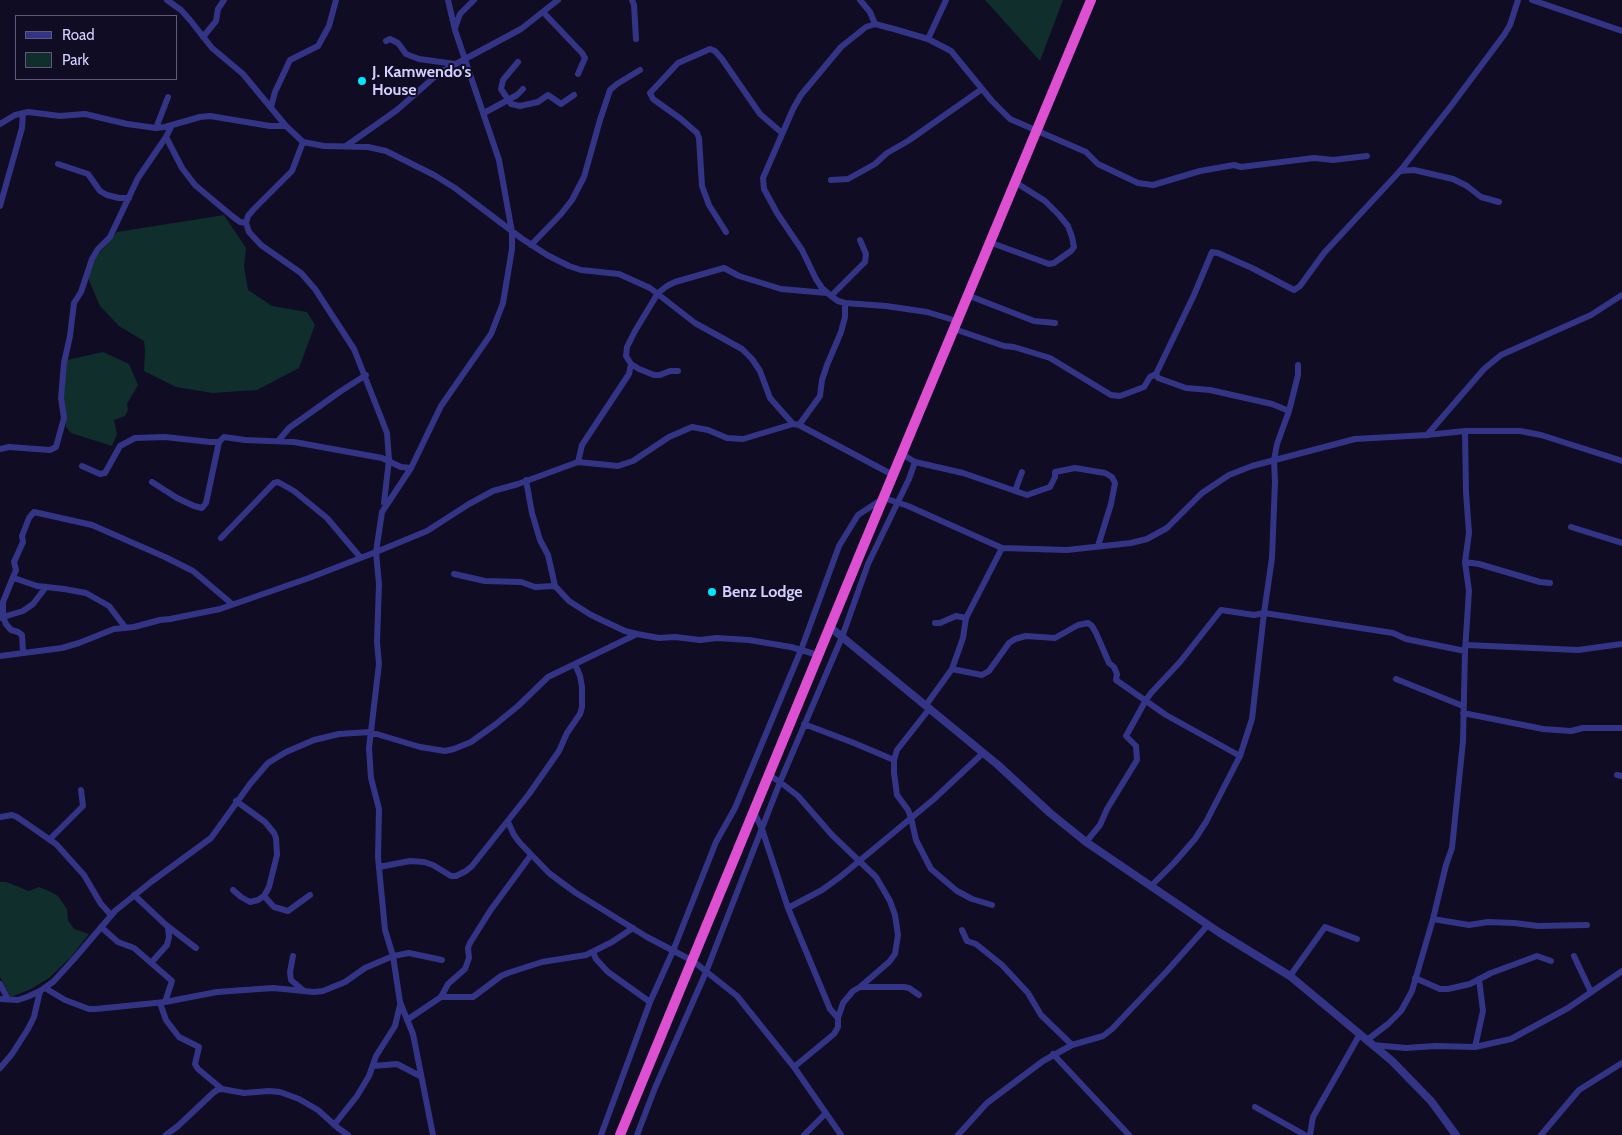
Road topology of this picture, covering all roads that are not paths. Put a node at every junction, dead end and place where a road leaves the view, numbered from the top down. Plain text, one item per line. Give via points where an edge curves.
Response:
1 (167, 0) edge
2 (224, 0) edge
3 (336, 0) edge
4 (448, 0) edge
5 (474, 0) edge
6 (558, 0) edge
7 (632, 0) edge
8 (860, 0) edge
9 (946, 0) edge
10 (1091, 0) edge
11 (1518, 0) edge
12 (1532, 0) edge
13 (543, 12) junction
14 (875, 24) junction
15 (455, 30) junction
16 (1622, 31) edge
17 (203, 37) junction
18 (636, 38) dead end
19 (928, 39) junction
20 (386, 41) dead end
21 (465, 60) junction
22 (518, 62) dead end
23 (455, 64) junction
24 (640, 70) dead end
25 (578, 74) dead end
26 (523, 89) dead end
27 (982, 89) junction
28 (574, 95) dead end
29 (168, 97) dead end
30 (508, 100) junction
31 (270, 107) junction
32 (23, 113) junction
33 (484, 113) junction
34 (0, 124) edge
35 (172, 125) junction
36 (286, 126) junction
37 (156, 128) junction
38 (1036, 130) junction
39 (782, 133) junction
40 (166, 137) junction
41 (303, 142) junction
42 (346, 146) junction
43 (1367, 156) dead end
44 (58, 164) dead end
45 (1400, 171) junction
46 (830, 180) dead end
47 (1015, 182) junction
48 (129, 198) junction
49 (1499, 202) dead end
50 (0, 206) edge
51 (246, 223) junction
52 (512, 232) junction
53 (726, 232) dead end
54 (860, 240) dead end
55 (989, 242) junction
56 (531, 245) junction
57 (658, 293) junction
58 (829, 295) junction
59 (968, 295) junction
60 (1622, 295) edge
61 (845, 303) junction
62 (1055, 323) dead end
63 (956, 325) junction
64 (631, 364) junction
65 (1298, 365) dead end
66 (678, 371) dead end
67 (1156, 374) junction
68 (366, 375) junction
69 (1289, 411) junction
70 (796, 424) junction
71 (1465, 431) junction
72 (1428, 435) junction
73 (279, 440) junction
74 (219, 442) junction
75 (0, 449) edge
76 (902, 454) junction
77 (389, 460) junction
78 (1274, 460) junction
79 (1622, 461) edge
80 (578, 462) junction
81 (915, 462) junction
82 (82, 466) dead end
83 (411, 468) junction
84 (1022, 472) dead end
85 (893, 475) junction
86 (526, 480) junction
87 (152, 482) dead end
88 (1015, 491) junction
89 (884, 498) junction
90 (898, 502) junction
91 (382, 512) junction
92 (1571, 527) dead end
93 (221, 538) dead end
94 (1622, 543) edge
95 (1098, 546) junction
96 (1002, 548) junction
97 (376, 552) junction
98 (360, 557) junction
99 (1465, 562) junction
100 (454, 574) dead end
101 (14, 578) junction
102 (1550, 583) dead end
103 (555, 586) junction
104 (46, 587) junction
105 (232, 604) junction
106 (1264, 613) junction
107 (1, 617) edge
108 (966, 618) junction
109 (935, 623) dead end
110 (125, 627) junction
111 (830, 627) junction
112 (637, 634) junction
113 (842, 637) junction
114 (1622, 644) edge
115 (1465, 648) junction
116 (801, 650) junction
117 (23, 652) junction
118 (818, 655) junction
119 (0, 656) edge
120 (575, 664) junction
121 (952, 669) junction
122 (1396, 680) dead end
123 (1146, 700) junction
124 (928, 706) junction
125 (1463, 706) junction
126 (1463, 714) junction
127 (804, 724) junction
128 (1622, 728) edge
129 (370, 732) junction
130 (983, 753) junction
131 (1240, 756) junction
132 (894, 760) junction
133 (769, 775) junction
134 (780, 782) junction
135 (81, 790) dead end
136 (236, 801) junction
137 (754, 812) junction
138 (0, 817) edge
139 (911, 818) junction
140 (508, 822) junction
141 (762, 829) junction
142 (50, 839) junction
143 (1086, 842) junction
144 (531, 855) junction
145 (861, 861) junction
146 (379, 867) junction
147 (1152, 885) junction
148 (233, 890) dead end
149 (134, 895) junction
150 (310, 895) dead end
151 (264, 896) junction
152 (992, 905) dead end
153 (788, 908) junction
154 (111, 915) junction
155 (1433, 919) junction
156 (1208, 925) junction
157 (1587, 925) dead end
158 (101, 927) junction
159 (168, 927) junction
160 (633, 928) junction
161 (962, 930) dead end
162 (1357, 938) dead end
163 (196, 948) dead end
164 (673, 951) junction
165 (593, 952) junction
166 (293, 956) dead end
167 (393, 956) junction
168 (1574, 956) dead end
169 (442, 960) dead end
170 (693, 961) junction
171 (1551, 961) dead end
172 (151, 963) junction
173 (1622, 970) edge
174 (706, 972) junction
175 (1290, 976) junction
176 (1415, 978) junction
177 (1478, 979) junction
178 (0, 984) edge
179 (860, 987) junction
180 (42, 990) junction
181 (305, 991) junction
182 (1591, 992) junction
183 (919, 996) dead end
184 (441, 997) junction
185 (0, 999) edge
186 (8, 999) junction
187 (163, 1002) junction
188 (400, 1002) junction
189 (650, 1002) junction
190 (838, 1018) junction
191 (407, 1020) junction
192 (1360, 1034) junction
193 (1370, 1042) junction
194 (1072, 1045) junction
195 (1475, 1047) junction
196 (1054, 1054) junction
197 (1622, 1063) edge
198 (373, 1066) junction
199 (794, 1067) junction
200 (0, 1068) edge
201 (420, 1076) junction
202 (222, 1089) junction
203 (1256, 1106) dead end
204 (825, 1114) junction
205 (335, 1129) edge
206 (166, 1135) edge
207 (348, 1135) edge
208 (433, 1135) edge
209 (601, 1135) edge
210 (620, 1135) edge
211 (636, 1135) edge
212 (804, 1135) edge
213 (841, 1135) edge
214 (958, 1135) edge
215 (1130, 1135) edge
216 (1305, 1135) edge
217 (1310, 1135) edge
218 (1456, 1135) edge
219 (1540, 1135) edge

1 - 17 street via 181,10
2 - 17 street via 216,21
3 - 31 street via 329,26 318,46 290,60
4 - 15 street
5 - 15 street via 460,14
6 - 13 street
7 - 18 street
8 - 14 street
9 - 19 street
10 - 38 highway
11 - 45 street via 1504,35
12 - 16 street
13 - 21 street via 521,29
13 - 25 street via 585,58
14 - 19 street
14 - 39 street via 855,35 841,48 792,109
15 - 21 street
17 - 31 street via 243,74
19 - 27 street via 951,51
20 - 23 street via 390,39 398,43 406,54 419,59
21 - 23 street
21 - 33 street
22 - 30 street via 503,80 501,89
23 - 42 street
24 - 56 street via 610,90 584,177 572,200
26 - 30 street
27 - 38 street via 1010,119
27 - 46 street via 875,164 848,179
28 - 30 street via 561,104 548,95 538,102 520,106
29 - 37 street
30 - 33 street
31 - 36 street
32 - 34 street
32 - 37 street via 85,114
32 - 50 street
33 - 52 street via 499,160
35 - 36 street via 210,116
35 - 37 street
35 - 40 street
36 - 41 street
38 - 43 street via 1086,152 1098,164 1147,185 1234,165
38 - 47 highway
39 - 53 street via 760,114 722,59 710,49 678,62 650,93 653,99 697,133 702,186 712,211
39 - 58 street via 762,183 816,279
40 - 48 street via 138,178
40 - 51 street via 195,185 240,222
41 - 42 street
41 - 51 street via 292,171 248,216
42 - 52 street via 386,151 417,166 455,188
44 - 48 street via 88,174 100,191 107,195
45 - 49 street via 1414,170 1453,179 1482,197
45 - 67 street via 1294,290 1212,252
47 - 55 highway
47 - 55 street via 1046,201 1059,214 1068,226 1074,247 1049,264
48 - 75 street via 110,237 92,259 72,309 72,328 60,398 64,418 56,447 50,450
51 - 68 street via 249,232 261,245 300,273 315,289 347,336
52 - 56 street
52 - 83 street via 507,286 494,326 482,349 441,406
54 - 58 street via 866,254 864,262
55 - 59 highway
56 - 57 street via 569,266 619,274
57 - 58 street via 675,282 724,268 738,276 775,287
57 - 64 street via 627,347 626,356
57 - 70 street via 695,323 742,349 760,371 770,398
58 - 61 street
59 - 62 street via 1034,322
59 - 63 highway
60 - 72 street via 1591,314 1501,355 1484,369
61 - 63 street via 912,309
61 - 70 street via 841,332 822,380 820,396
63 - 67 street via 1050,358 1111,395 1120,396 1144,387
63 - 76 highway
64 - 66 street via 660,375
64 - 80 street via 628,374 582,445
65 - 69 street
67 - 69 street via 1158,378 1186,388 1210,390
68 - 73 street via 289,428
68 - 77 street via 387,433
69 - 78 street
70 - 80 street via 743,439 727,438 692,427 669,437 633,461 618,466
70 - 85 street
71 - 72 street
71 - 79 street via 1520,431 1541,435
71 - 99 street via 1469,533
72 - 78 street via 1355,439
73 - 74 street via 224,436
73 - 77 street
74 - 82 street via 135,438 120,446 105,473
74 - 87 street via 206,503 202,508 177,498
76 - 81 street
76 - 85 highway
77 - 83 street via 401,468
77 - 91 street
78 - 95 street via 1229,475 1202,493 1167,528 1147,539
78 - 106 street via 1272,558
80 - 86 street
81 - 88 street via 963,473
81 - 90 street
83 - 91 street
84 - 88 street
85 - 89 highway
86 - 97 street via 493,491 427,530
86 - 103 street via 532,513 548,555
88 - 95 street via 1027,496 1050,487 1056,472 1075,468 1105,473 1115,483
89 - 90 street
89 - 111 highway
89 - 116 street via 858,515 839,546
90 - 96 street
90 - 113 street via 868,564
91 - 97 street
92 - 94 street
93 - 98 street via 278,482 327,518
95 - 96 street via 1067,550
96 - 108 street
97 - 98 street
97 - 129 street via 378,664
98 - 105 street
99 - 102 street
99 - 115 street via 1469,591
100 - 103 street via 484,581
101 - 104 street
101 - 105 street via 14,562 23,542 28,518 34,512 92,525 165,557 193,571
101 - 107 street via 5,593
103 - 112 street via 569,601 591,615
104 - 107 street via 23,611
104 - 110 street via 64,588 97,598 109,606
105 - 110 street via 142,626
106 - 115 street
106 - 123 street via 1254,615 1221,610
106 - 131 street via 1252,719
107 - 117 street via 10,630 22,635
108 - 109 street via 956,616
108 - 121 street via 964,638
110 - 117 street via 62,648
111 - 113 street
111 - 118 highway
112 - 116 street via 658,638 749,640
112 - 120 street
113 - 124 street
113 - 127 street
114 - 115 street via 1578,650
115 - 125 street
116 - 118 street
116 - 164 street via 735,808 716,842
117 - 119 street
118 - 133 highway
120 - 129 street via 548,677 496,724 471,742 454,749 445,751 420,747
120 - 140 street via 582,687 580,714 559,751
121 - 123 street via 982,675 1015,639 1026,636 1055,638 1088,623 1096,633 1108,663 1114,667 1116,680
121 - 124 street
122 - 125 street
123 - 131 street
123 - 143 street via 1126,736 1136,746 1137,760 1100,825
124 - 130 street
124 - 132 street via 897,750
125 - 126 street
126 - 128 street via 1543,729
126 - 155 street via 1452,848
127 - 132 street
127 - 134 street
129 - 136 street via 339,734 286,752 268,763
129 - 146 street via 369,765 379,808
130 - 139 street
130 - 143 street
131 - 147 street via 1195,839
132 - 139 street via 897,795
133 - 134 street
133 - 137 highway
134 - 141 street
134 - 145 street via 798,796 832,835
135 - 142 street via 83,806
136 - 149 street via 211,838
136 - 151 street via 265,822 276,838 274,871
137 - 141 street
137 - 170 highway
138 - 142 street via 17,817
139 - 145 street
139 - 152 street via 916,840 931,869 957,891
140 - 144 street via 514,835
140 - 146 street via 472,866 456,876 424,862 410,861
141 - 153 street
141 - 174 street
142 - 154 street via 84,874
143 - 147 street
144 - 160 street via 576,893
144 - 184 street via 470,943 465,969 448,984
145 - 153 street via 822,890
145 - 179 street via 876,877 890,901 896,915 898,935 895,954
146 - 167 street via 385,930
147 - 156 street
148 - 151 street via 250,902
149 - 154 street
149 - 159 street
150 - 151 street via 288,910 274,907
153 - 190 street via 830,1009
154 - 158 street
155 - 157 street via 1469,925 1488,922
155 - 176 street
156 - 175 street
156 - 194 street via 1112,1029 1086,1043
158 - 172 street
158 - 180 street via 63,972
159 - 163 street
159 - 172 street via 166,945
160 - 164 street
160 - 165 street
161 - 194 street via 967,941 976,944 1002,966 1028,993 1041,1015
162 - 175 street via 1325,927
164 - 170 street
164 - 189 street
165 - 184 street via 542,962 508,973 473,997
165 - 189 street via 601,966
166 - 181 street via 291,980
167 - 169 street via 409,953
167 - 181 street via 323,991
167 - 188 street
168 - 182 street
170 - 174 street
170 - 210 highway
171 - 177 street via 1537,956
172 - 187 street via 172,981
173 - 182 street
174 - 199 street via 737,996
174 - 211 street
175 - 192 street
176 - 177 street via 1444,990
176 - 193 street via 1401,1011
177 - 195 street via 1483,1011
178 - 186 street
179 - 183 street via 904,987
179 - 190 street via 843,1003
180 - 186 street via 18,1000
180 - 187 street via 88,1009
180 - 200 street via 28,1029
181 - 187 street via 273,988 217,992
182 - 195 street via 1512,1039
184 - 191 street
185 - 186 street
187 - 202 street via 166,1020 179,1037 199,1047 195,1064 198,1069
188 - 191 street
188 - 198 street via 395,1026
189 - 209 street
190 - 199 street via 834,1034
191 - 201 street via 413,1034
192 - 193 street
192 - 217 street via 1314,1117
193 - 195 street via 1406,1048
193 - 218 street via 1431,1101
194 - 196 street
196 - 214 street via 987,1102
196 - 215 street
197 - 219 street via 1579,1090
198 - 201 street via 397,1064
198 - 205 street
199 - 204 street
201 - 208 street
202 - 205 street via 244,1093 280,1092 318,1110
202 - 206 street via 213,1093
203 - 216 street
204 - 212 street
204 - 213 street
205 - 207 street

